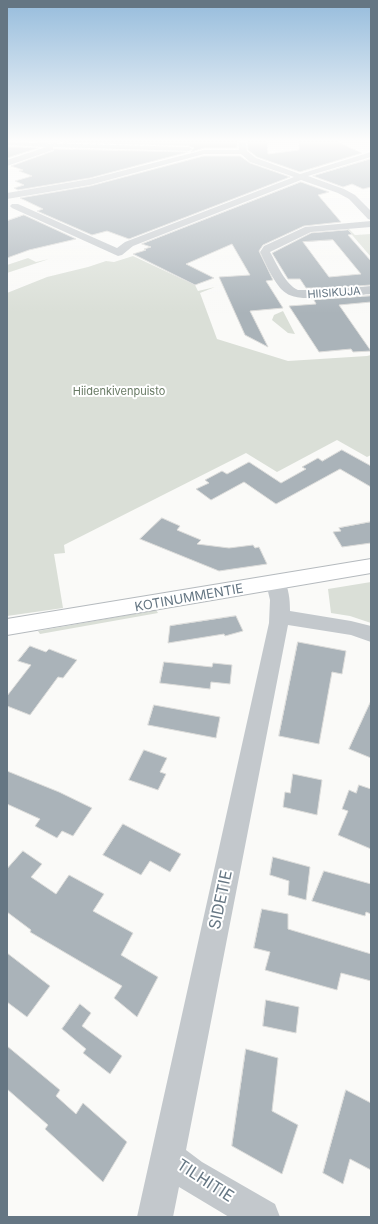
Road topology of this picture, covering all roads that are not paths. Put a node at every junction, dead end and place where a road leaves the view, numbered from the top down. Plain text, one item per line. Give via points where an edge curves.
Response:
1 (243, 199) edge
2 (354, 199) edge
3 (15, 206) dead end
4 (371, 217) edge
5 (371, 224) edge
6 (371, 290) edge
7 (371, 566) edge
8 (276, 583) junction
9 (281, 617) junction
10 (7, 627) edge
11 (371, 634) edge
12 (168, 1158) junction
13 (155, 1217) edge
14 (262, 1217) edge

1 - 3 street via 129,244 118,253
2 - 4 street
5 - 6 street, HIISIKUJA via 309,229 268,248 265,252 282,281 294,294
7 - 8 main road, KOTINUMMENTIE
8 - 9 street, SIDETIE
8 - 10 main road, KOTINUMMENTIE
9 - 11 street via 351,628
9 - 12 street, SIDETIE
12 - 13 street, SIDETIE
12 - 14 street, TILHITIE

